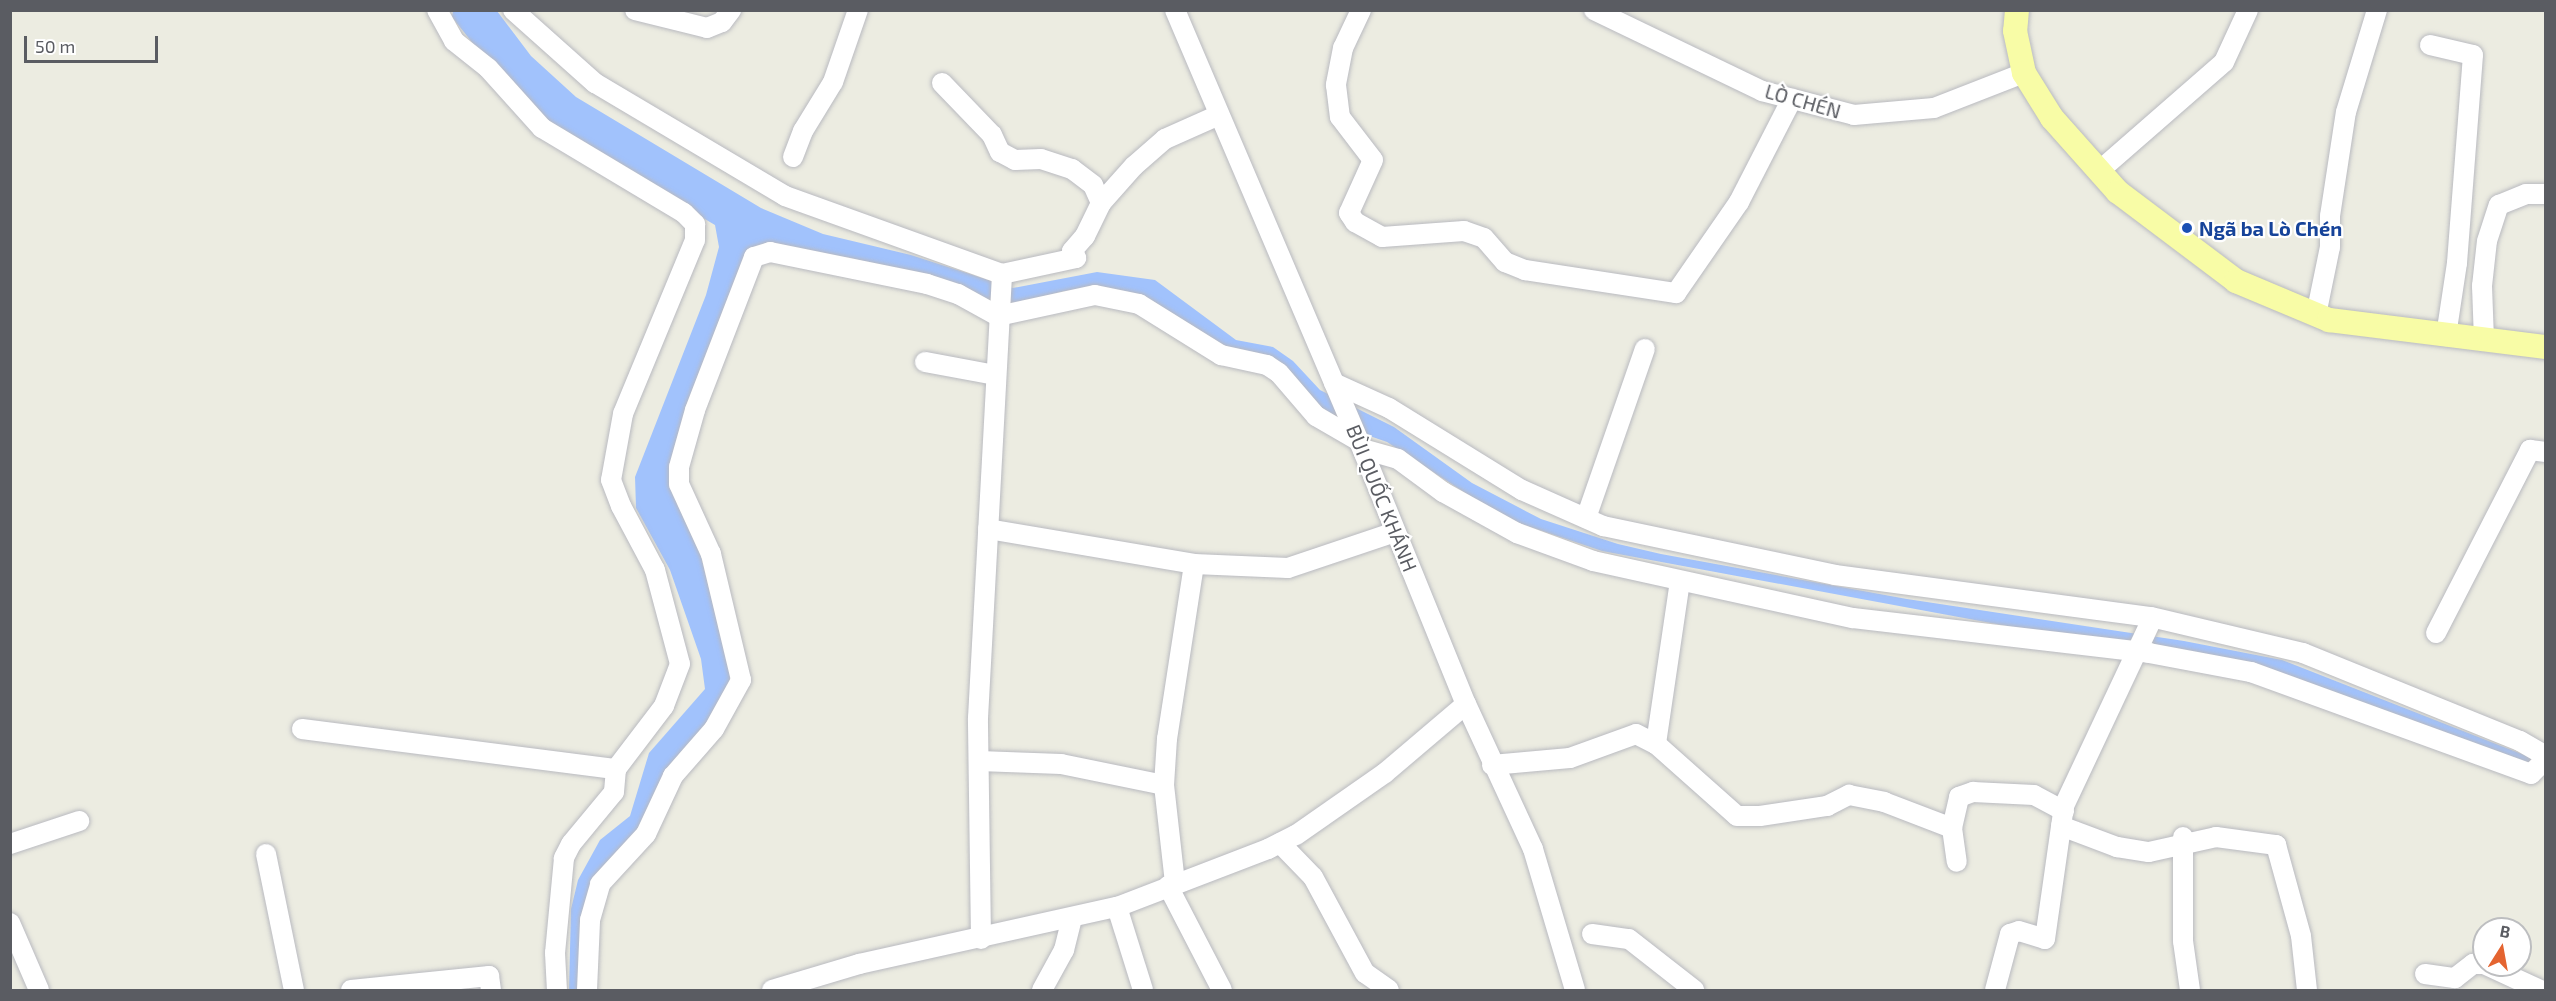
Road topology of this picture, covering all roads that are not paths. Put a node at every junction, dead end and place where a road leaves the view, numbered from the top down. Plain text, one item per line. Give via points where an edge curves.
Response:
1 (436, 10) edge
2 (513, 10) edge
3 (635, 10) edge
4 (731, 10) edge
5 (858, 10) edge
6 (1175, 10) edge
7 (1361, 10) edge
8 (1594, 10) edge
9 (2016, 10) edge
10 (2248, 10) edge
11 (2377, 10) edge
12 (2430, 45) dead end
13 (2024, 73) junction
14 (942, 83) dead end
15 (1792, 99) junction
16 (1219, 115) junction
17 (793, 157) dead end
18 (2098, 172) junction
19 (2546, 194) edge
20 (1101, 203) junction
21 (1002, 279) junction
22 (998, 313) junction
23 (2316, 315) junction
24 (2446, 336) junction
25 (2484, 340) junction
26 (2546, 347) edge
27 (1645, 349) dead end
28 (925, 362) dead end
29 (995, 375) junction
30 (1337, 388) junction
31 (1361, 445) junction
32 (2546, 452) edge
33 (1586, 518) junction
34 (988, 529) junction
35 (1395, 532) junction
36 (1194, 564) junction
37 (1680, 580) junction
38 (2150, 623) dead end
39 (2436, 633) dead end
40 (2136, 651) junction
41 (1466, 704) junction
42 (302, 729) dead end
43 (1656, 744) junction
44 (2546, 758) edge
45 (979, 761) junction
46 (1492, 765) junction
47 (616, 769) junction
48 (1164, 785) junction
49 (2062, 819) junction
50 (79, 821) dead end
51 (1952, 828) junction
52 (2183, 842) junction
53 (1280, 843) junction
54 (10, 844) edge
55 (266, 854) dead end
56 (1957, 862) dead end
57 (1171, 885) junction
58 (1117, 907) junction
59 (1072, 918) junction
60 (11, 928) edge
61 (1592, 934) dead end
62 (981, 939) junction
63 (2472, 965) edge
64 (2425, 974) dead end
65 (2511, 977) edge
66 (39, 990) edge
67 (294, 990) edge
68 (351, 990) edge
69 (491, 990) edge
70 (557, 990) edge
71 (587, 990) edge
72 (772, 990) edge
73 (1042, 990) edge
74 (1143, 990) edge
75 (1222, 990) edge
76 (1389, 990) edge
77 (1575, 990) edge
78 (1694, 990) edge
79 (1995, 990) edge
80 (2190, 990) edge
81 (2307, 990) edge
82 (2540, 990) edge

1 - 47 street via 454,41 488,68 543,128 684,213 695,224 695,240 623,414 611,480 655,570 680,664 664,706
2 - 21 street via 595,83 786,196 849,216
3 - 4 street via 707,28 722,22
5 - 17 street via 833,82 803,131
6 - 16 street, BÙI QUỐC KHÁNH
7 - 15 street via 1343,48 1336,85 1340,117 1373,160 1349,213 1355,222 1382,237 1464,231 1484,238 1505,262 1525,270 1676,293 1739,202
8 - 15 street, LÒ CHÉN via 1762,91
9 - 13 main road via 2015,31
10 - 18 street via 2224,62
11 - 23 street via 2346,112 2330,216 2330,247
12 - 24 street via 2473,55 2457,262
13 - 15 street, LÒ CHÉN via 1934,108 1854,116
13 - 18 main road via 2052,118
14 - 20 street via 992,135 1000,152 1016,160 1041,159 1072,169 1093,185
16 - 20 street via 1165,139
16 - 30 street, BÙI QUỐC KHÁNH
18 - 23 main road via 2154,224 2236,281
19 - 25 street via 2526,194 2499,205 2487,241 2482,286
20 - 21 street via 1085,236 1072,250 1076,258
21 - 22 street
22 - 29 street
22 - 31 street via 1095,295 1139,304 1221,355 1267,365 1279,373 1316,416
22 - 71 street via 927,284 770,252 754,257 695,410 679,466 679,484 711,554 741,680 714,729 673,776 646,834 600,884 590,920
23 - 24 main road
24 - 25 main road
25 - 26 main road
27 - 33 street
28 - 29 street
29 - 34 street
30 - 31 street, BÙI QUỐC KHÁNH
30 - 33 street via 1396,412 1522,490
31 - 35 street, BÙI QUỐC KHÁNH
31 - 37 street via 1398,459 1443,492 1517,533 1593,561
32 - 39 street via 2530,450
33 - 44 street via 1603,526 1835,575 2151,617 2303,653 2520,741
34 - 36 street
34 - 45 street
35 - 36 street via 1288,568
35 - 41 street, BÙI QUỐC KHÁNH
36 - 48 street via 1167,739
37 - 40 street via 1853,618
37 - 43 street
38 - 40 street
40 - 44 street via 2251,672 2531,774
40 - 49 street
41 - 46 street, BÙI QUỐC KHÁNH
41 - 53 street via 1385,773
42 - 47 street
43 - 46 street via 1636,734 1570,758
43 - 51 street via 1737,816 1827,806 1849,795 1884,802
45 - 48 street via 1061,764
45 - 62 street
46 - 77 street, BÙI QUỐC KHÁNH via 1533,849
47 - 70 street via 614,792 564,858 555,953
48 - 57 street
49 - 51 street via 2034,795 1973,792 1959,797
49 - 52 street via 2117,848 2149,852
49 - 79 street via 2045,939 2019,931 2010,934
50 - 54 street
51 - 56 street
52 - 80 street via 2183,941
52 - 81 street via 2226,837 2276,845 2301,936
53 - 57 street
53 - 76 street via 1313,877 1365,973
55 - 67 street
57 - 58 street
57 - 75 street
58 - 59 street
58 - 74 street
59 - 62 street
59 - 73 street via 1064,950
60 - 66 street
61 - 78 street via 1629,939
62 - 72 street via 859,964
63 - 64 street via 2455,978
65 - 82 street
68 - 69 street via 489,976

